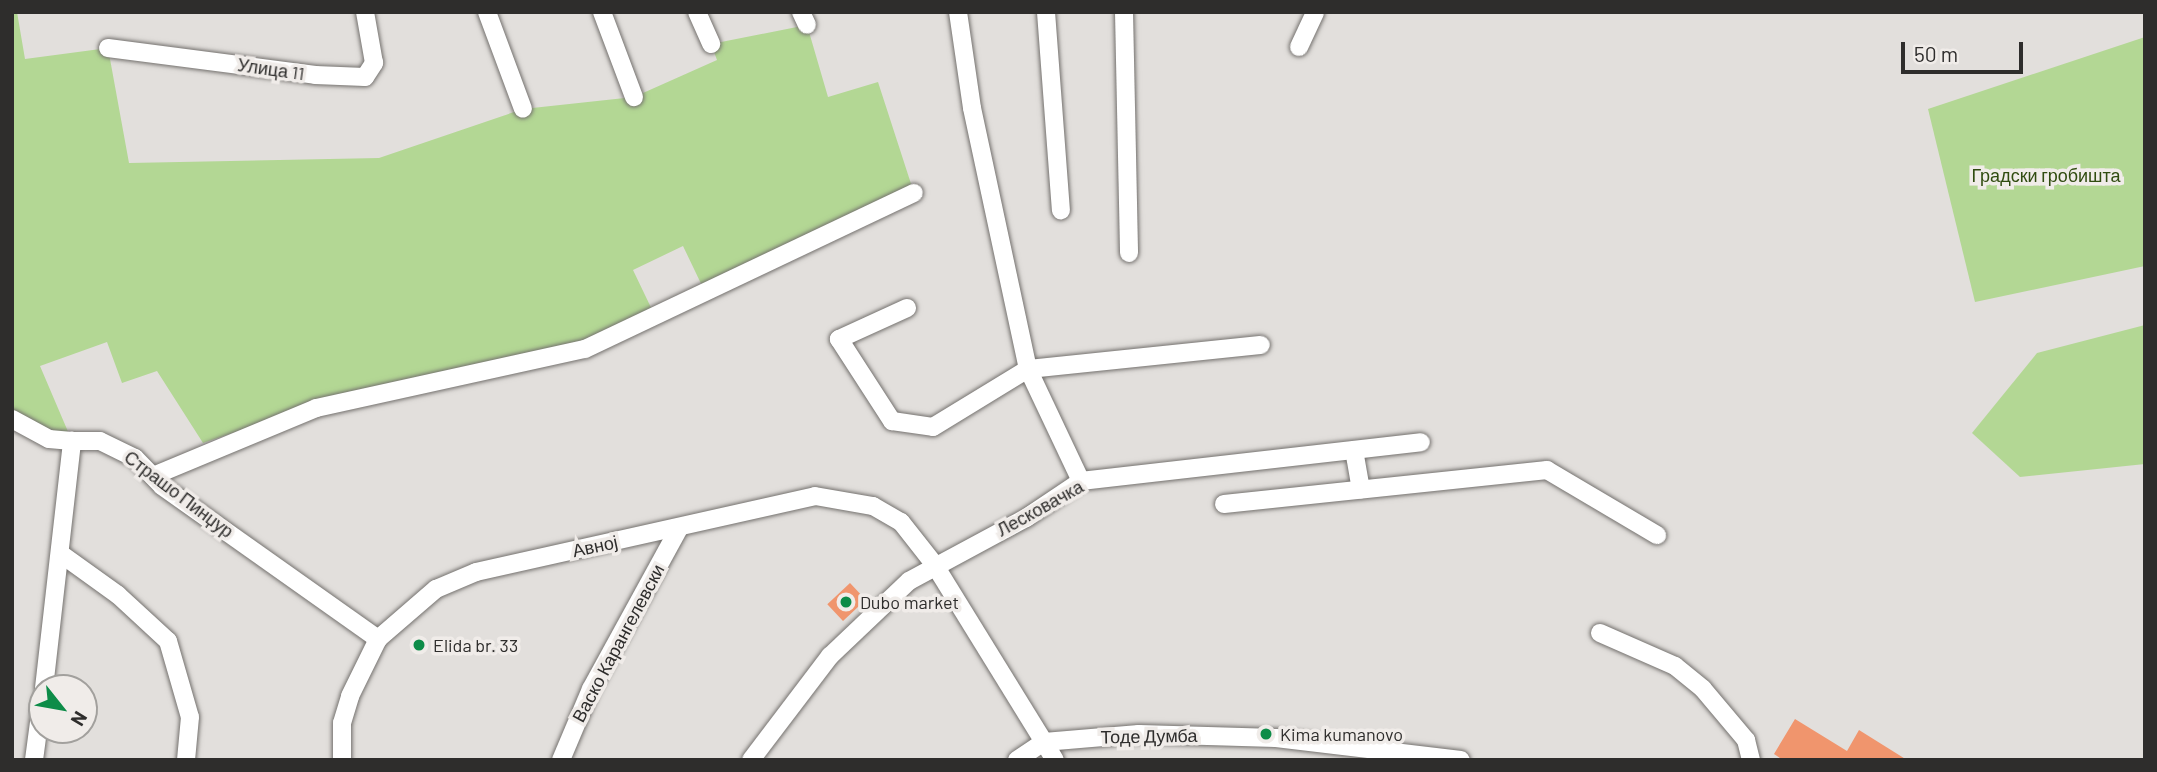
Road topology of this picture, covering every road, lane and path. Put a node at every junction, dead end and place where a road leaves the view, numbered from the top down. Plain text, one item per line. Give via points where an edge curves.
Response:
1 (365, 12) edge
2 (486, 12) edge
3 (602, 12) edge
4 (697, 12) edge
5 (958, 12) edge
6 (1046, 12) edge
7 (1124, 12) edge
8 (1315, 12) edge
9 (712, 44) dead end
10 (1299, 47) dead end
11 (108, 48) dead end
12 (634, 97) dead end
13 (523, 109) dead end
14 (914, 193) dead end
15 (1061, 210) dead end
16 (1129, 253) dead end
17 (907, 308) dead end
18 (1261, 345) dead end
19 (1028, 369) junction
20 (12, 419) edge
21 (72, 441) junction
22 (1421, 442) dead end
23 (1354, 450) junction
24 (153, 477) junction
25 (1081, 481) junction
26 (1361, 489) junction
27 (1224, 504) dead end
28 (679, 528) junction
29 (1657, 535) dead end
30 (61, 554) junction
31 (934, 564) junction
32 (1600, 633) dead end
33 (378, 639) junction
34 (46, 674) edge
35 (1044, 742) junction
36 (186, 760) edge
37 (342, 760) edge
38 (561, 760) edge
39 (751, 760) edge
40 (1017, 760) edge
41 (1055, 760) edge
42 (1461, 760) edge
43 (1751, 760) edge

1 - 11 street, Улица 11 via 374,63 365,77 316,75
2 - 13 street
3 - 12 street
4 - 9 street
5 - 19 street via 972,108
6 - 15 street
7 - 16 street
8 - 10 street
14 - 24 street via 585,349 316,408
17 - 19 street via 839,339 892,421 933,426
18 - 19 street
19 - 25 street
20 - 21 street, Страшо Пинџур via 49,439
21 - 24 street, Страшо Пинџур via 100,441 117,447
21 - 30 street
22 - 23 street, Лесковачка
23 - 25 street, Лесковачка
23 - 26 street
24 - 33 street, Страшо Пинџур
25 - 31 street, Лесковачка via 1026,518
26 - 27 street
26 - 29 street via 1547,470
28 - 31 street, Авној via 815,496 849,499 901,522
28 - 33 street, Авној via 476,572 436,589
28 - 38 street, Васко Карангелевски via 592,689
30 - 34 street
30 - 36 street via 118,595 168,641 190,717
31 - 35 street
31 - 39 street, Лесковачка via 830,656
32 - 43 street via 1675,666 1703,689 1746,740
33 - 37 street, Авној via 350,696 342,723
35 - 40 street
35 - 41 street
35 - 42 street, Тоде Думба via 1139,734 1276,738

